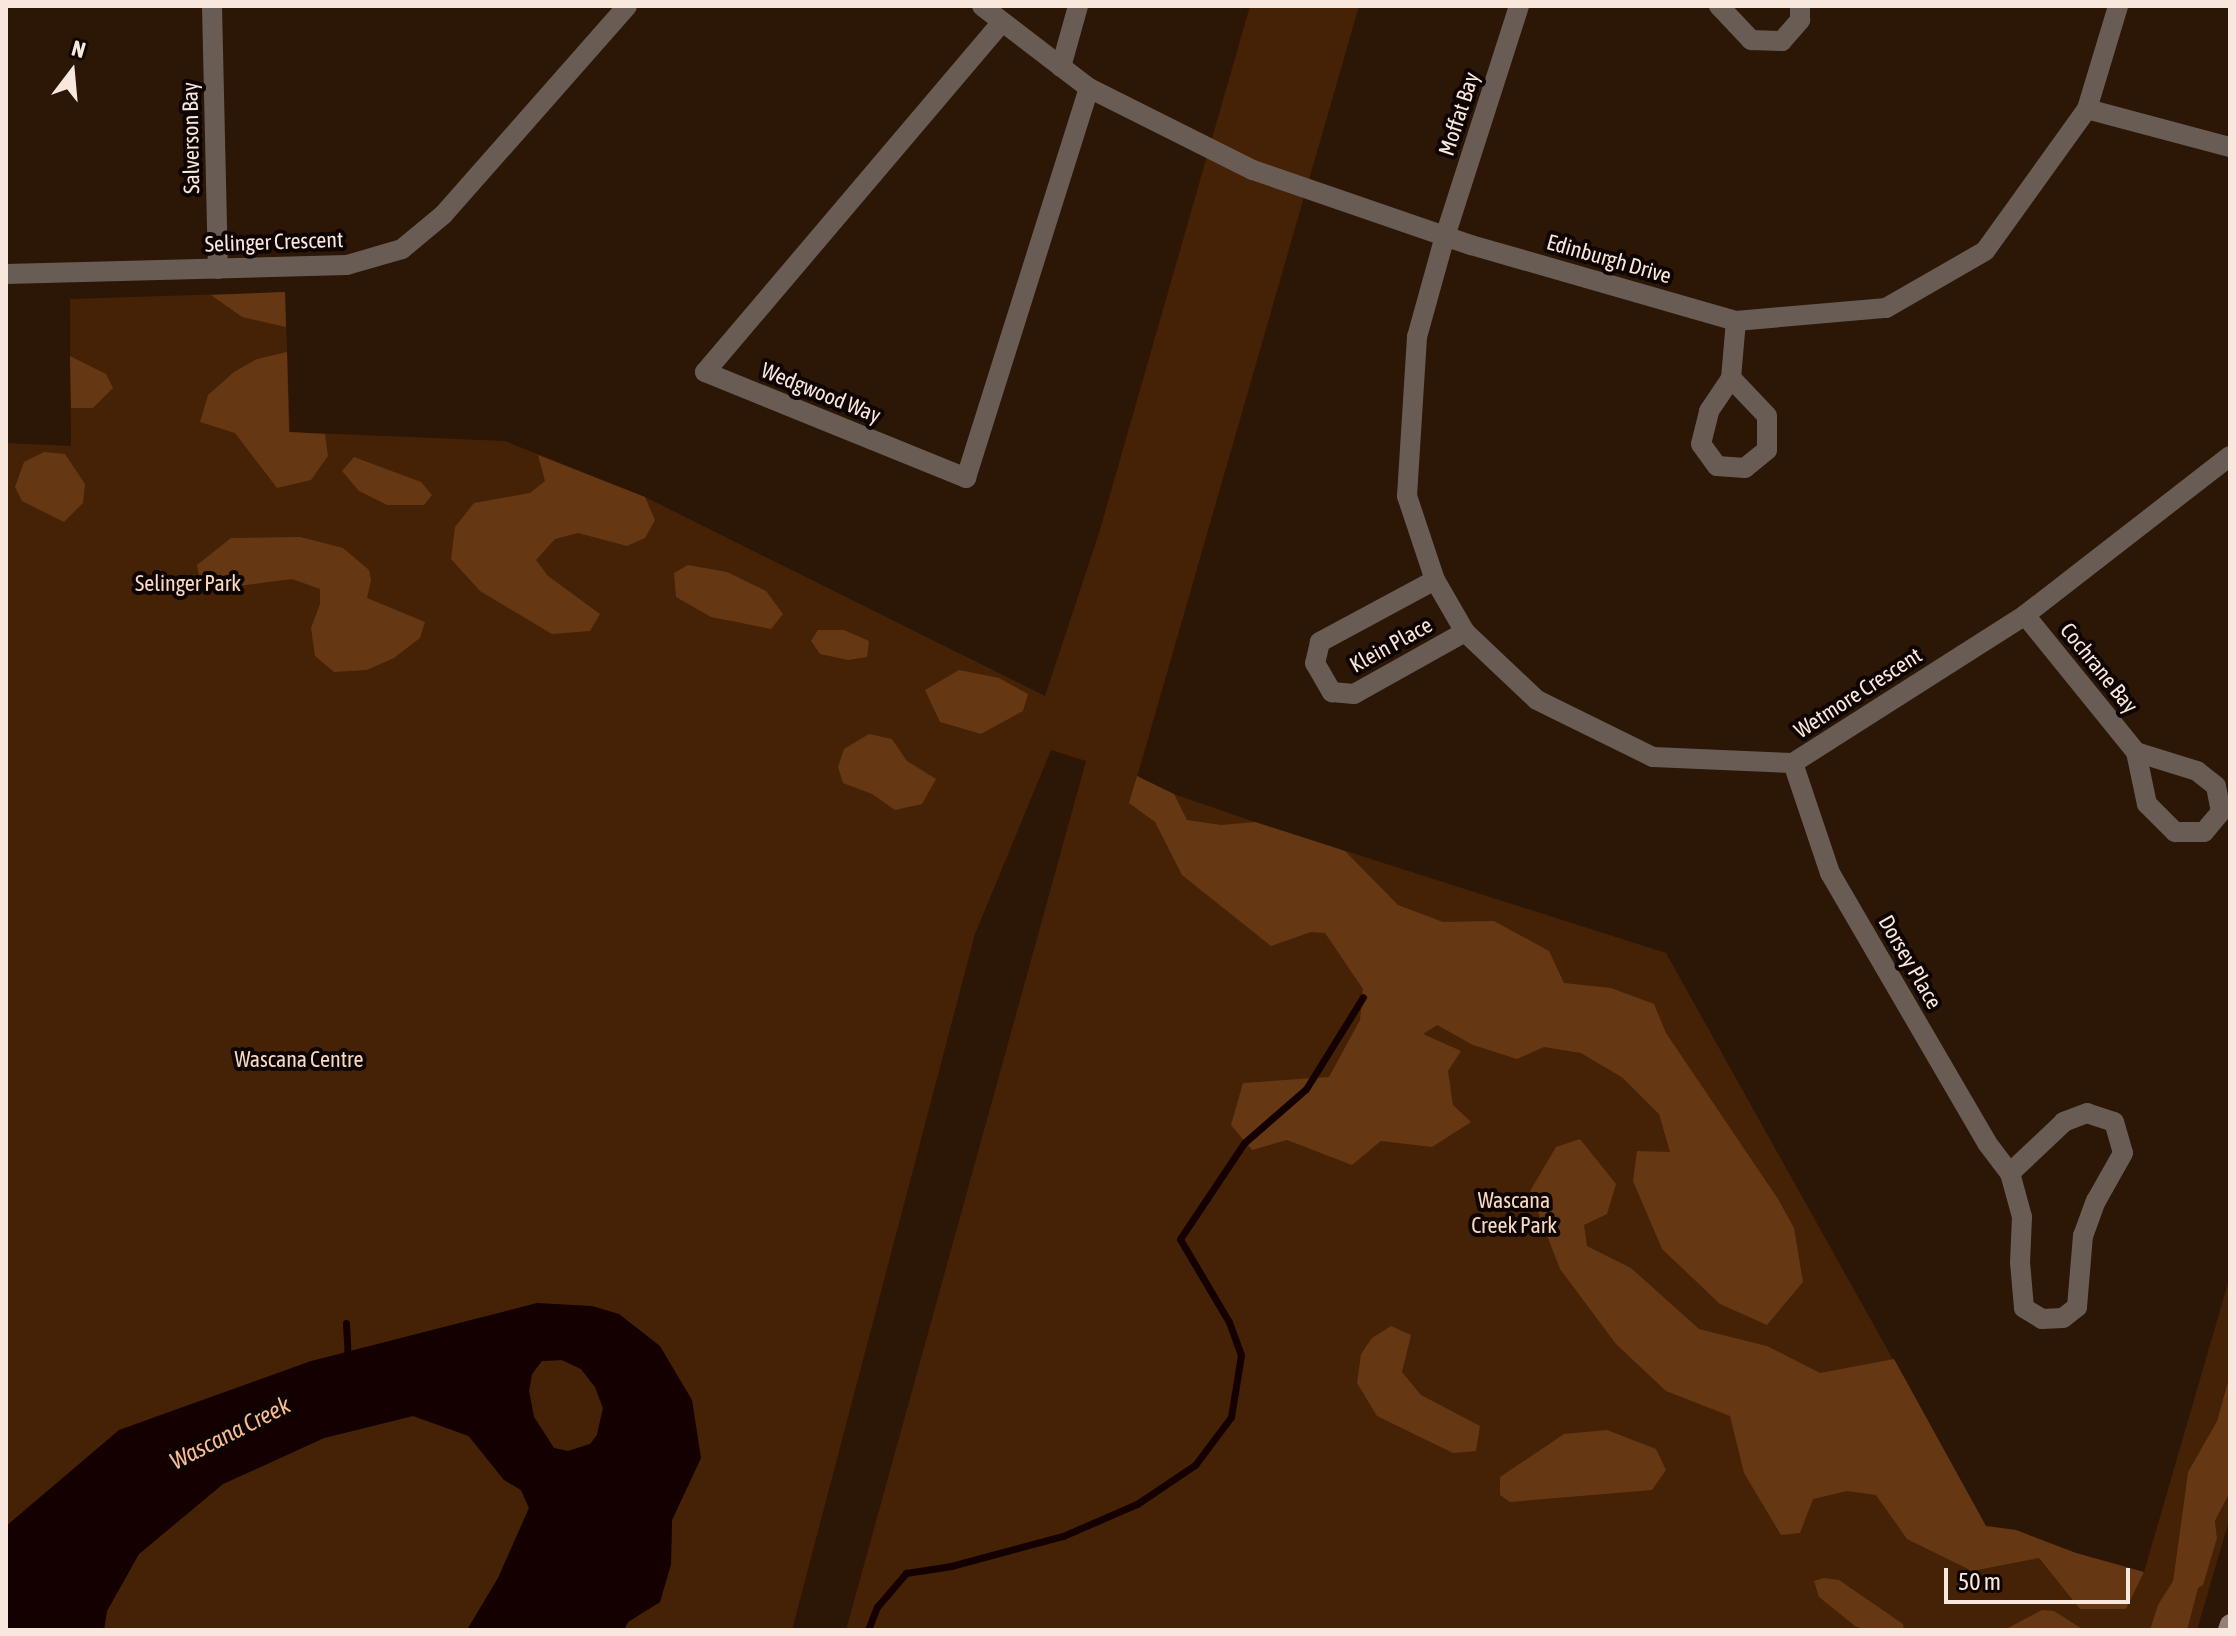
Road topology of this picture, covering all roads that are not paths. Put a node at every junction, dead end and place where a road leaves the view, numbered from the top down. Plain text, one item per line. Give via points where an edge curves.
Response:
1 (212, 6) edge
2 (627, 6) edge
3 (982, 6) edge
4 (1078, 6) edge
5 (1519, 6) edge
6 (1719, 6) edge
7 (1800, 6) edge
8 (2118, 6) edge
9 (1002, 22) junction
10 (1061, 67) junction
11 (1089, 88) junction
12 (2087, 109) junction
13 (2230, 147) edge
14 (1445, 236) junction
15 (218, 269) junction
16 (6, 274) edge
17 (1736, 321) junction
18 (1731, 378) dead end
19 (2230, 456) edge
20 (1435, 580) junction
21 (2025, 615) junction
22 (1465, 632) junction
23 (2136, 752) junction
24 (1793, 763) junction
25 (2010, 1173) junction
26 (2230, 1624) edge
27 (2228, 1630) edge

1 - 15 street, Salverson Bay
2 - 15 street, Selinger Crescent via 443,215 402,249 347,265
3 - 9 street, Edinburgh Drive
4 - 10 street
5 - 14 street, Moffat Bay
6 - 7 street via 1751,40 1782,41 1800,20
8 - 12 street, Edinburgh Drive
9 - 10 street, Edinburgh Drive
9 - 11 street, Wedgwood Way via 705,372 966,478
10 - 11 street, Edinburgh Drive
11 - 14 street, Edinburgh Drive via 1253,170
12 - 13 street
12 - 17 street, Edinburgh Drive via 1985,251 1886,308
14 - 17 street, Edinburgh Drive
14 - 20 street, Wetmore Crescent via 1417,337 1407,496
15 - 16 street, Selinger Crescent
17 - 18 street
19 - 21 street, Wetmore Crescent
20 - 22 street, Wetmore Crescent
20 - 22 street, Klein Place via 1320,642 1315,663 1320,673 1332,692 1354,694
21 - 23 street, Cochrane Bay
21 - 24 street, Wetmore Crescent
22 - 24 street, Wetmore Crescent via 1537,700 1653,757
23 - 23 street, Cochrane Bay via 2147,804 2175,832 2204,832 2221,812 2216,786 2197,771
24 - 25 street, Dorsey Place via 1830,873 1987,1143
25 - 25 street, Dorsey Place via 2022,1217 2024,1308 2042,1319 2063,1318 2077,1307 2083,1236 2123,1153 2114,1122 2087,1113 2064,1122
26 - 27 main road

